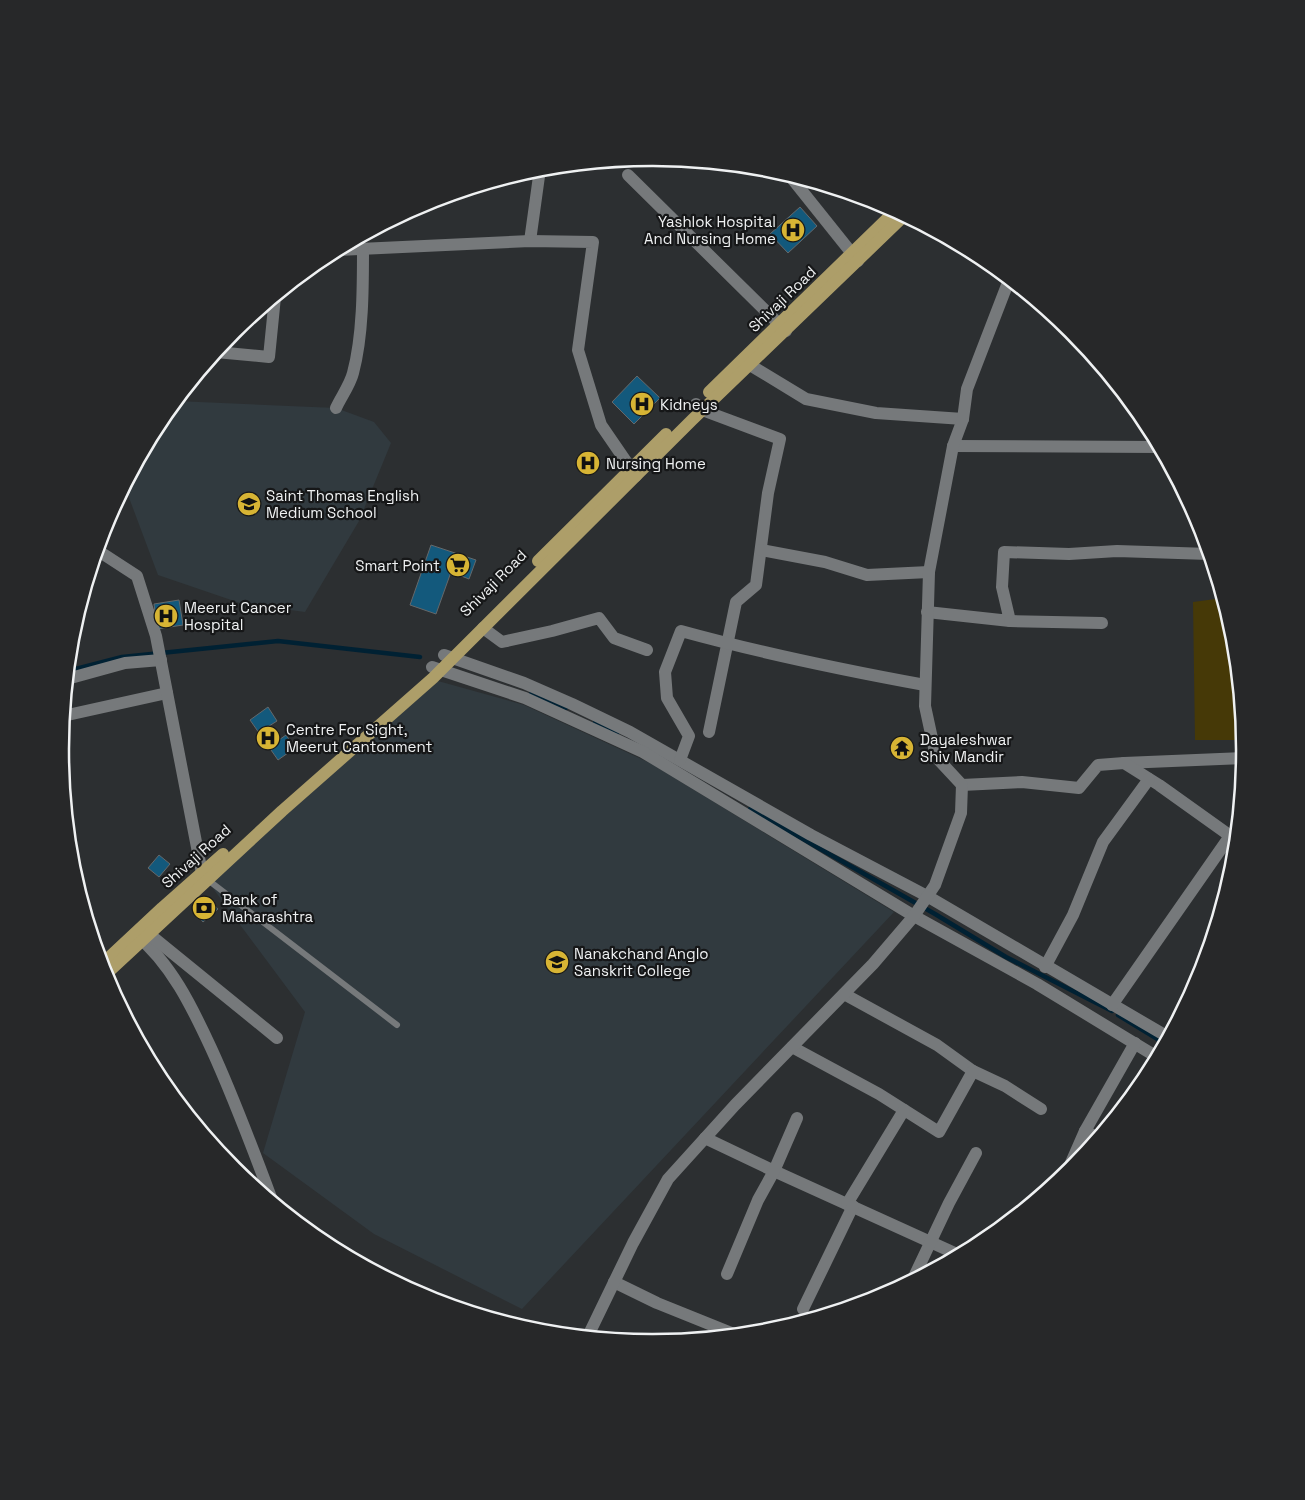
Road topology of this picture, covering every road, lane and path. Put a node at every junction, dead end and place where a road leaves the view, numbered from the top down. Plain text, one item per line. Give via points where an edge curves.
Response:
1 (628, 175) dead end
2 (539, 177) edge
3 (797, 184) edge
4 (890, 217) edge
5 (898, 221) edge
6 (530, 241) junction
7 (352, 249) edge
8 (363, 249) junction
9 (855, 257) junction
10 (1007, 286) edge
11 (274, 306) edge
12 (782, 327) junction
13 (225, 353) edge
14 (750, 365) junction
15 (699, 407) junction
16 (336, 408) dead end
17 (963, 420) junction
18 (953, 446) junction
19 (1151, 447) edge
20 (633, 473) junction
21 (761, 550) junction
22 (103, 554) edge
23 (1202, 554) edge
24 (929, 572) junction
25 (927, 612) junction
26 (1010, 621) junction
27 (1102, 623) dead end
28 (483, 628) junction
29 (727, 644) junction
30 (647, 650) dead end
31 (448, 657) junction
32 (160, 658) junction
33 (436, 668) junction
34 (74, 678) edge
35 (925, 685) junction
36 (166, 693) junction
37 (70, 714) edge
38 (709, 732) dead end
39 (1236, 758) edge
40 (680, 760) junction
41 (1124, 763) junction
42 (1149, 779) junction
43 (962, 785) junction
44 (1229, 836) edge
45 (1228, 845) edge
46 (205, 876) junction
47 (927, 897) junction
48 (916, 914) junction
49 (143, 936) junction
50 (108, 961) edge
51 (1045, 967) junction
52 (111, 969) edge
53 (844, 994) junction
54 (1112, 1005) junction
55 (397, 1025) dead end
56 (1162, 1034) edge
57 (277, 1038) dead end
58 (1134, 1043) junction
59 (792, 1047) junction
60 (1151, 1053) edge
61 (973, 1071) junction
62 (1041, 1109) dead end
63 (904, 1110) junction
64 (798, 1118) dead end
65 (1085, 1132) junction
66 (1091, 1134) edge
67 (705, 1138) junction
68 (1077, 1150) edge
69 (976, 1153) dead end
70 (774, 1172) junction
71 (268, 1189) edge
72 (850, 1205) junction
73 (930, 1241) junction
74 (951, 1251) edge
75 (917, 1271) edge
76 (727, 1274) dead end
77 (614, 1282) junction
78 (803, 1309) dead end
79 (723, 1330) edge
80 (591, 1331) edge

1 - 12 street
2 - 6 street
3 - 9 street
4 - 9 main road, Shivaji Road
5 - 9 main road
6 - 8 street
6 - 20 street via 593,242 578,350 601,425
7 - 8 street
8 - 16 street via 353,375
9 - 12 main road, Shivaji Road
10 - 17 street via 967,389
11 - 13 street via 269,357
12 - 14 main road
12 - 15 main road, Shivaji Road
14 - 15 main road
14 - 17 street via 806,399 876,413
15 - 20 main road, Shivaji Road
15 - 21 street via 780,439 768,493
17 - 18 street
18 - 19 street
18 - 24 street
20 - 28 main road
20 - 31 main road, Shivaji Road
21 - 24 street via 825,562 867,575
21 - 29 street via 756,585 736,602
22 - 32 street via 137,576
23 - 26 street via 1004,552 1002,587
24 - 25 street
25 - 26 street
25 - 35 street
26 - 27 street
28 - 30 street via 502,642 599,618 614,638
28 - 31 main road
29 - 35 street
29 - 38 street
29 - 40 street via 681,631 666,672 667,698 689,736
31 - 33 main road, Shivaji Road
31 - 40 street via 524,683 572,704
32 - 34 street via 125,663
32 - 36 street
33 - 46 main road, Shivaji Road
33 - 48 street via 525,698 643,752
35 - 43 street via 925,706 936,758
36 - 37 street
36 - 46 street
39 - 41 street
40 - 47 street
41 - 42 street
41 - 43 street via 1098,765 1079,788 1022,782
42 - 44 street
42 - 51 street via 1104,842
43 - 47 street via 961,813 935,884
45 - 54 street
46 - 49 main road, Shivaji Road
46 - 55 lane
47 - 48 street
47 - 51 street
48 - 53 street
48 - 58 street
49 - 50 main road, Shivaji Road
49 - 52 main road
49 - 57 street
49 - 71 street via 191,1007 228,1086
51 - 54 street
53 - 59 street
53 - 61 street via 938,1045
54 - 56 street
58 - 60 street
58 - 65 street
59 - 63 street
59 - 67 street
61 - 62 street via 1005,1086
61 - 63 street via 939,1132
63 - 72 street
64 - 70 street
65 - 66 street
65 - 68 street
67 - 70 street
67 - 77 street via 668,1179
69 - 73 street
70 - 72 street
70 - 76 street via 758,1200
72 - 73 street
72 - 78 street
73 - 74 street
73 - 75 street
77 - 79 street
77 - 80 street

